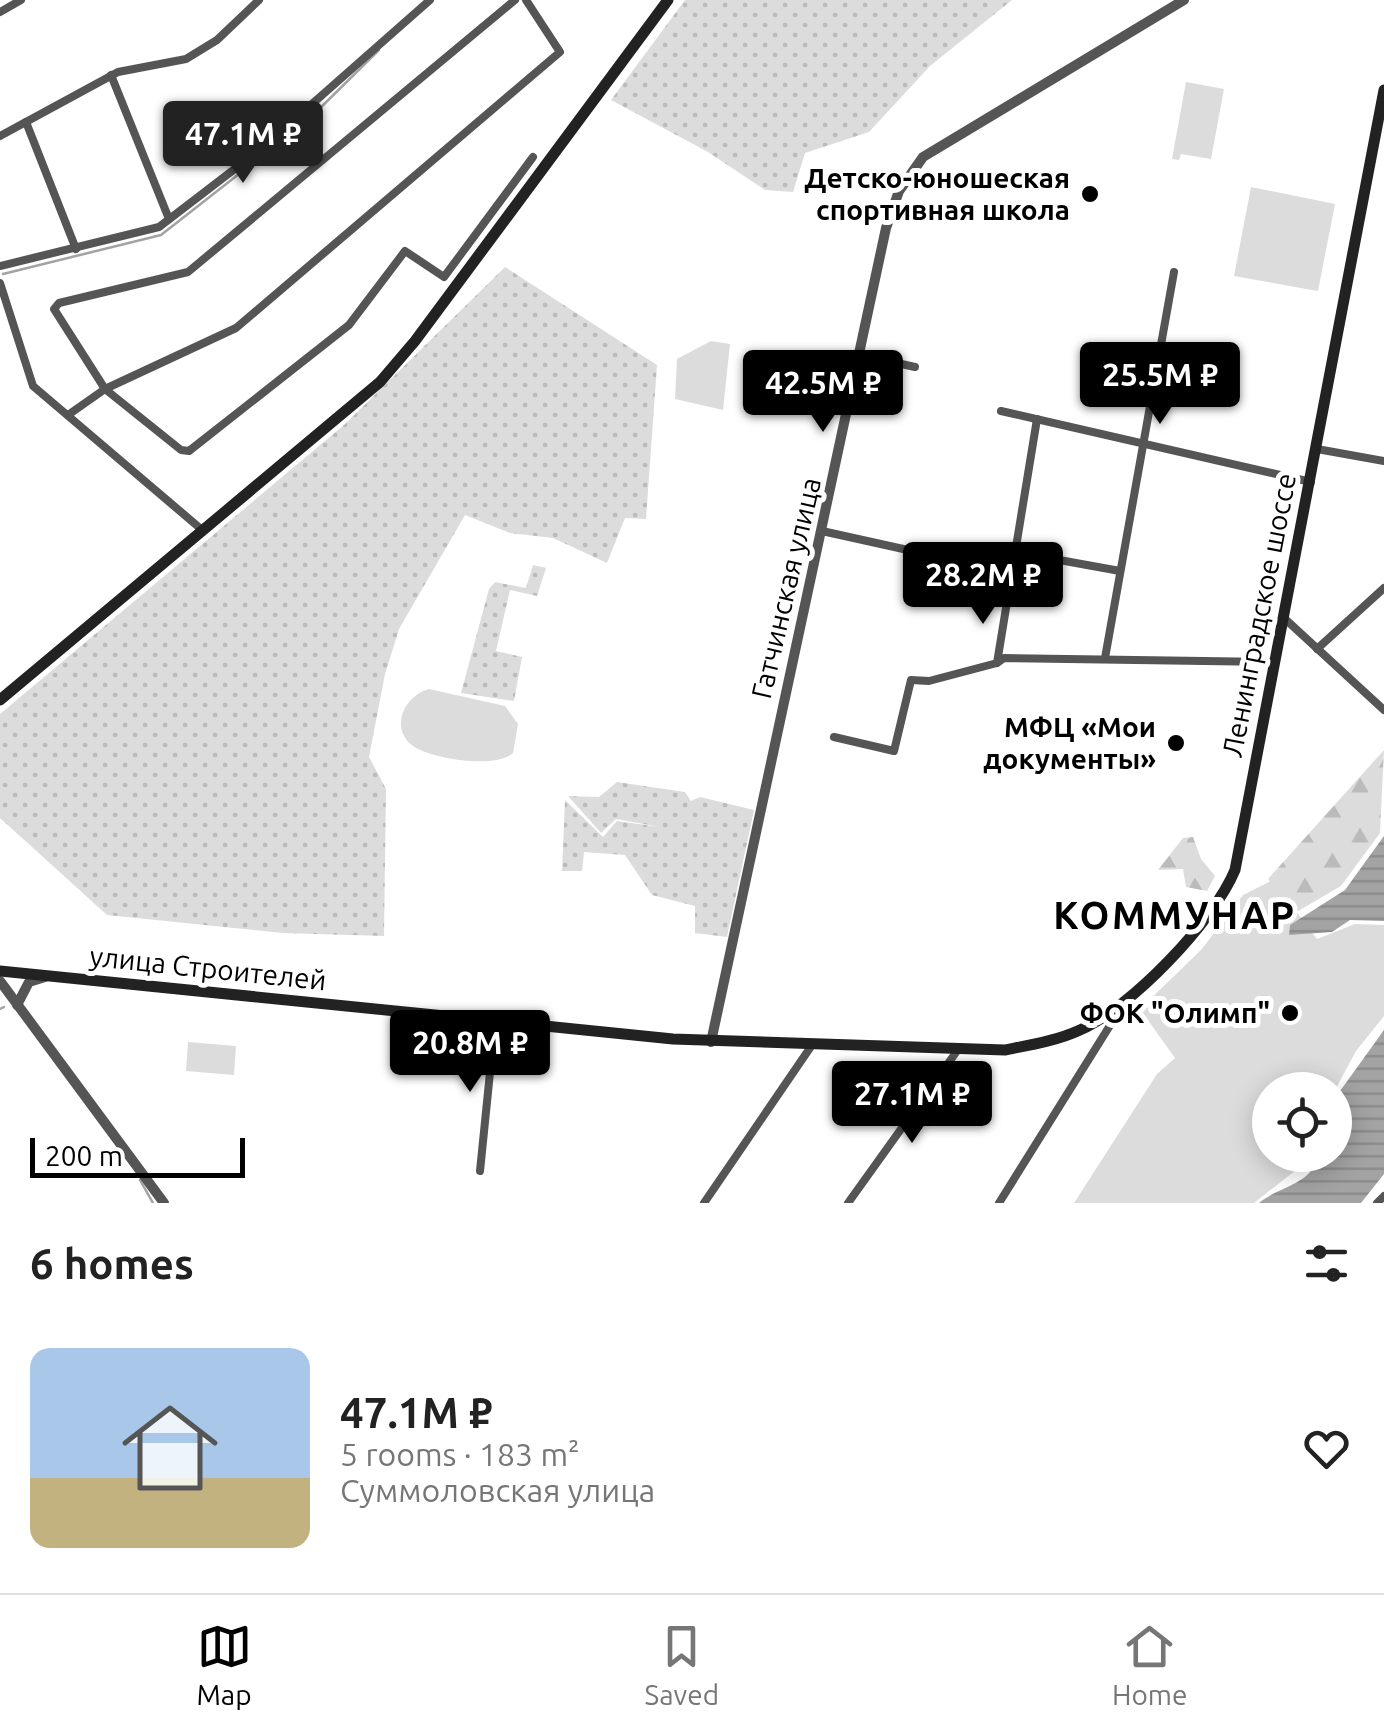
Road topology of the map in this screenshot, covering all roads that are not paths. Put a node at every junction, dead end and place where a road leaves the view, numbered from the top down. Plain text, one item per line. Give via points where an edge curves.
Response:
1 (21, 0) edge
2 (259, 0) edge
3 (430, 0) edge
4 (515, 0) edge
5 (526, 0) edge
6 (668, 0) edge
7 (1184, 0) edge
8 (0, 12) edge
9 (111, 74) junction
10 (1384, 90) edge
11 (26, 122) junction
12 (0, 136) edge
13 (533, 158) dead end
14 (169, 218) junction
15 (76, 248) junction
16 (0, 266) edge
17 (1174, 272) dead end
18 (0, 283) edge
19 (861, 354) junction
20 (914, 366) dead end
21 (875, 370) dead end
22 (105, 389) junction
23 (860, 408) dead end
24 (1001, 411) dead end
25 (68, 415) junction
26 (1037, 419) junction
27 (1144, 442) junction
28 (1317, 448) junction
29 (1384, 461) edge
30 (1311, 482) junction
31 (201, 529) junction
32 (822, 530) junction
33 (1013, 552) junction
34 (1120, 571) junction
35 (1384, 588) edge
36 (1284, 618) junction
37 (1317, 649) junction
38 (1105, 658) junction
39 (1275, 662) junction
40 (996, 663) junction
41 (0, 700) edge
42 (1384, 710) edge
43 (834, 736) dead end
44 (0, 971) edge
45 (44, 977) junction
46 (0, 981) edge
47 (1127, 996) junction
48 (18, 1005) junction
49 (495, 1024) junction
50 (710, 1042) junction
51 (812, 1045) junction
52 (957, 1052) junction
53 (480, 1170) dead end
54 (1384, 1196) edge
55 (164, 1203) edge
56 (704, 1203) edge
57 (848, 1203) edge
58 (999, 1203) edge
59 (1376, 1203) edge

1 - 8 street
2 - 9 street via 186,59
3 - 14 street via 262,148
4 - 22 street via 188,272 59,304 54,309
5 - 22 street via 560,52 236,328
6 - 31 main road via 380,382
7 - 19 street, Гатчинская улица via 923,157 889,216
9 - 11 street
9 - 14 street
10 - 28 main road, Ленинградское шоссе
11 - 12 street
11 - 15 street
13 - 22 street via 444,277 405,251 349,325 188,451
14 - 15 street via 136,234
15 - 16 street
17 - 27 street
18 - 25 street via 33,386
19 - 20 street
19 - 32 street, Гатчинская улица
21 - 23 street
22 - 25 street
24 - 26 street
25 - 31 street
26 - 27 street
26 - 33 street
27 - 30 street
27 - 34 street
28 - 29 street
28 - 30 main road, Ленинградское шоссе
30 - 36 main road, Ленинградское шоссе
31 - 41 main road
32 - 33 street via 953,560 964,548
32 - 50 street, Гатчинская улица
33 - 34 street
33 - 40 street
34 - 38 street
35 - 37 street
36 - 37 street
36 - 39 main road, Ленинградское шоссе
37 - 42 street
38 - 39 street
38 - 40 street
39 - 47 main road, Ленинградское шоссе via 1238,858 1213,908
40 - 43 street via 911,680 894,750
44 - 45 main road, улица Строителей
45 - 48 street via 29,982
45 - 49 main road, улица Строителей
46 - 48 street
47 - 52 main road, Ленинградское шоссе via 1078,1031 1004,1050
47 - 58 street
48 - 55 street
49 - 50 main road, улица Строителей
49 - 53 street
50 - 51 main road, улица Строителей
51 - 52 main road, улица Строителей
51 - 56 street
52 - 57 street
54 - 59 street

